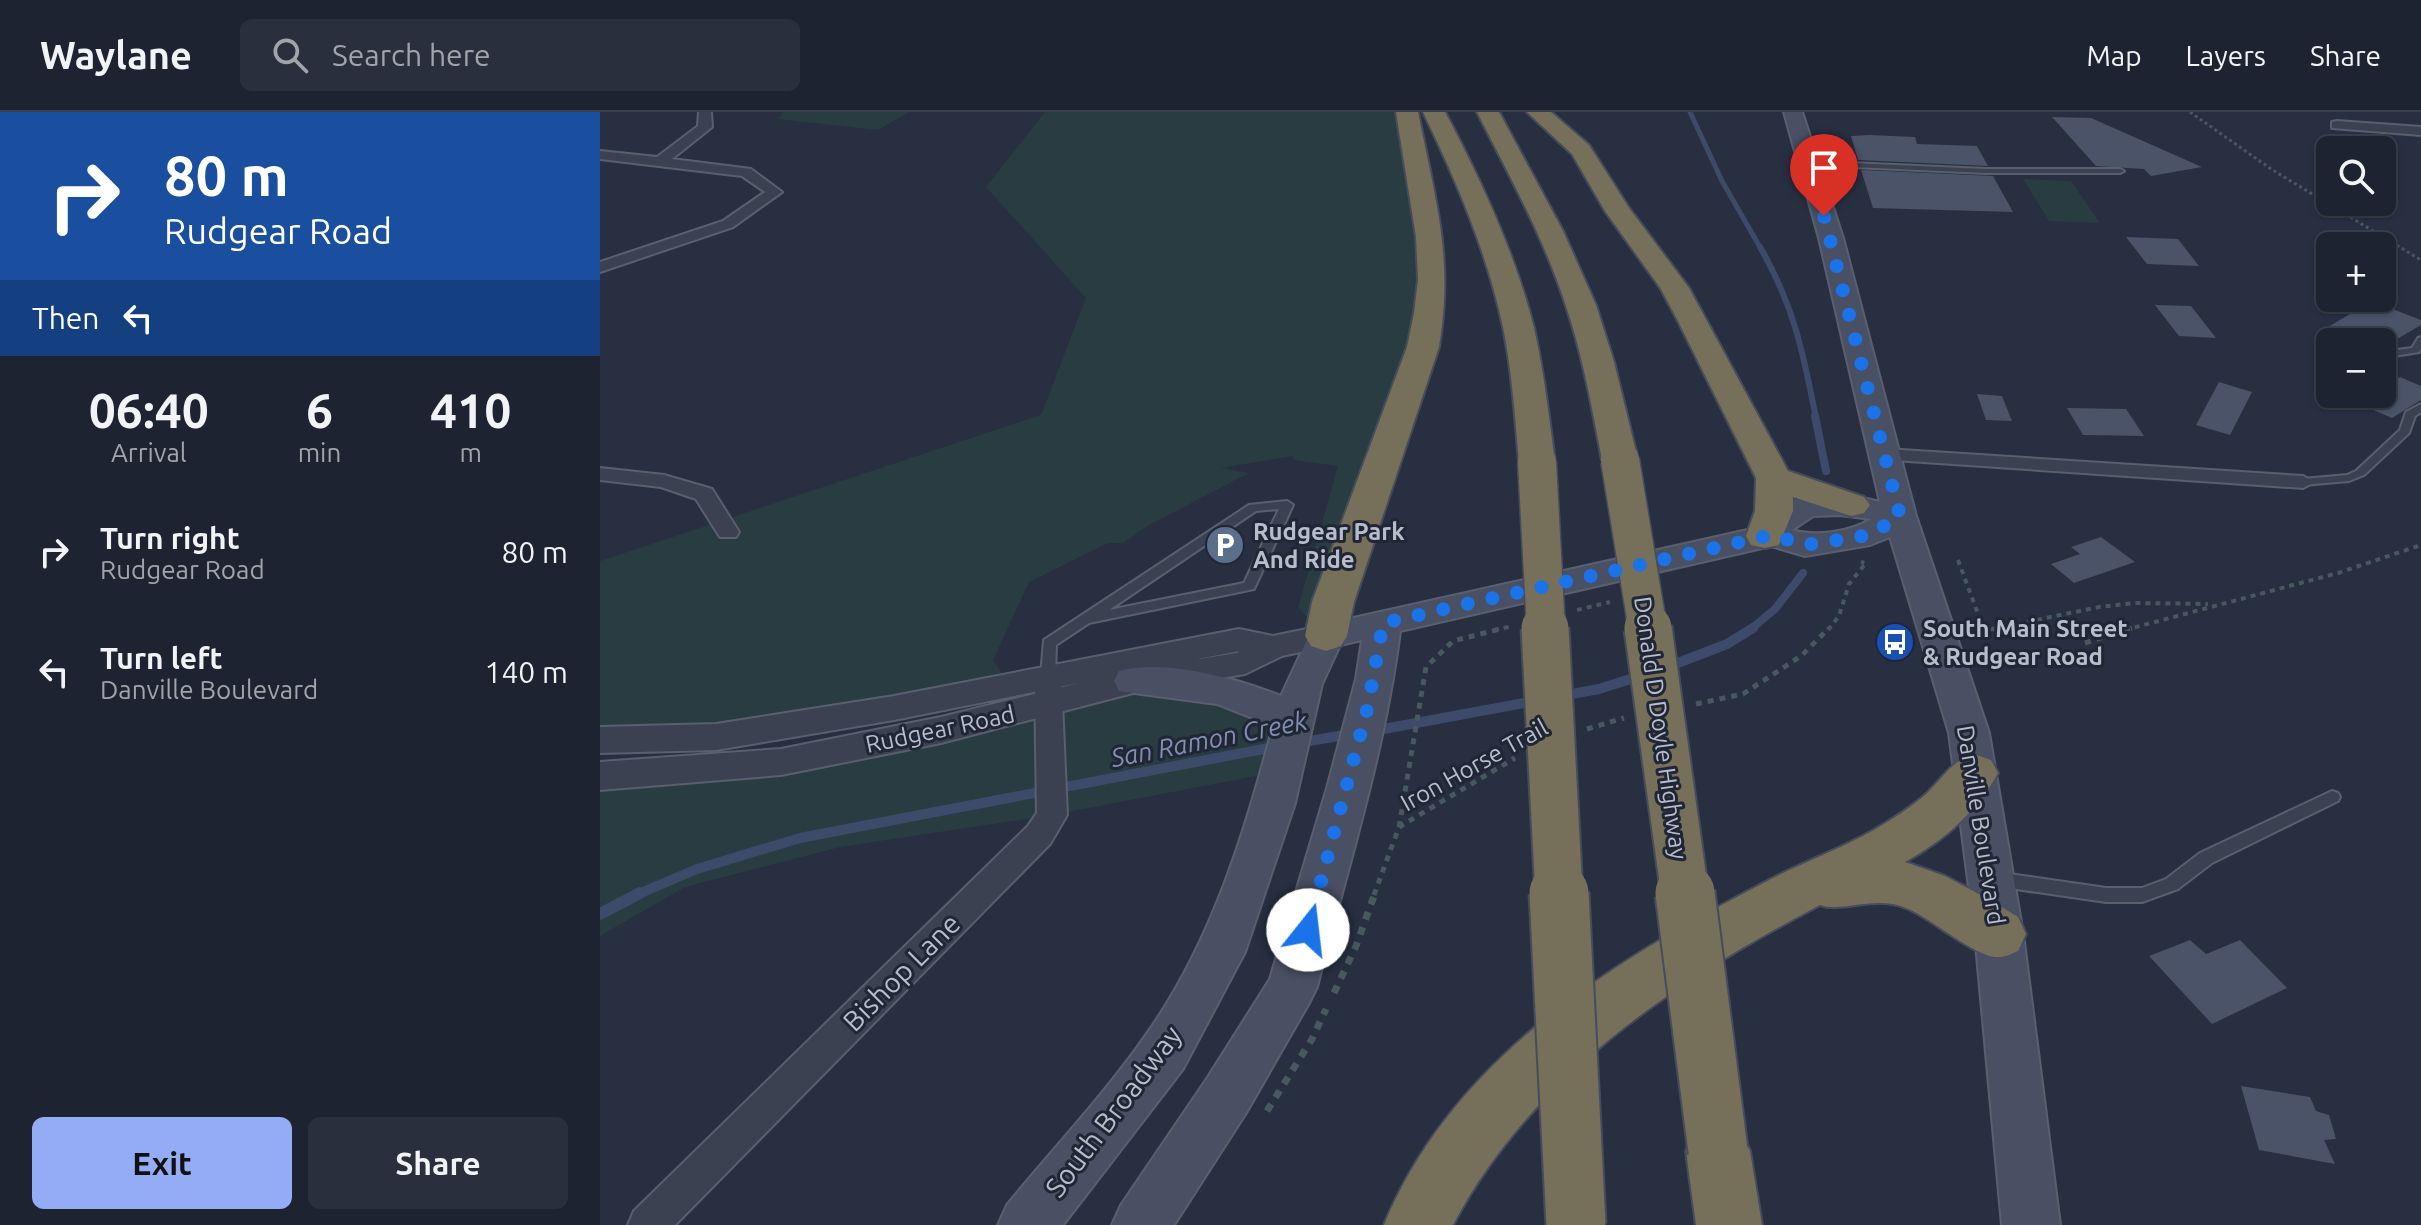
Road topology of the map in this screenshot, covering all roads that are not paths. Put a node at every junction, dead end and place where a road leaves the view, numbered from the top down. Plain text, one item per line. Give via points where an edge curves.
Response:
1 (705, 112) edge
2 (1407, 112) edge
3 (1434, 112) edge
4 (1488, 112) edge
5 (1538, 112) edge
6 (1793, 112) edge
7 (2337, 125) dead end
8 (2421, 131) edge
9 (600, 155) edge
10 (660, 162) junction
11 (1915, 162) dead end
12 (1808, 163) junction
13 (1851, 165) junction
14 (2120, 171) dead end
15 (600, 267) edge
16 (2421, 340) edge
17 (2418, 353) edge
18 (2396, 354) edge
19 (2421, 407) edge
20 (1886, 455) junction
21 (600, 474) edge
22 (1774, 478) junction
23 (2303, 482) joint
24 (1851, 505) junction
25 (1900, 516) junction
26 (728, 532) dead end
27 (1768, 535) junction
28 (1085, 619) junction
29 (1383, 623) junction
30 (1326, 636) junction
31 (1140, 669) junction
32 (1049, 690) junction
33 (1295, 720) junction
34 (600, 740) edge
35 (1974, 773) junction
36 (600, 776) edge
37 (2332, 797) dead end
38 (1991, 878) junction
39 (1802, 889) junction
40 (1999, 934) junction
41 (648, 1225) edge
42 (1027, 1225) edge
43 (1141, 1225) edge
44 (1417, 1225) edge
45 (1576, 1225) edge
46 (1729, 1225) edge
47 (2031, 1225) edge

1 - 10 street via 705,127
2 - 30 highway via 1429,237 1429,311 1423,347 1333,602
3 - 45 highway, bridge via 1473,196 1514,312 1528,377 1537,462
4 - 46 highway, Donald D Doyle Highway, bridge via 1552,236 1601,371 1661,709
5 - 22 highway via 1581,150 1675,288
6 - 12 main road, Danville Boulevard
7 - 8 street
9 - 10 street
10 - 15 street via 746,172 775,192 728,224
11 - 13 lane
12 - 13 lane
12 - 20 main road, Danville Boulevard
13 - 14 lane
16 - 17 lane
17 - 18 lane
19 - 23 lane via 2410,414 2405,431 2360,473
20 - 23 street
20 - 25 main road, Danville Boulevard
21 - 26 street via 664,481 704,494
22 - 24 highway
22 - 27 highway
24 - 25 main road, Rudgear Road
24 - 27 main road, Rudgear Road via 1803,509 1785,517
25 - 27 main road, Rudgear Road via 1870,535 1805,545
25 - 35 main road, Danville Boulevard via 1969,733
27 - 29 main road, Rudgear Road
28 - 28 lane via 1253,508 1287,505 1249,586
28 - 32 lane via 1049,643
29 - 30 main road, Rudgear Road
29 - 43 main road via 1348,788 1292,987
30 - 31 street, Rudgear Road via 1273,647 1245,663
30 - 33 main road, South Broadway via 1303,684
31 - 32 street, Rudgear Road
31 - 33 main road via 1178,683 1230,691
32 - 34 street, Rudgear Road via 716,737
32 - 36 street, Rudgear Road via 781,762
32 - 41 street, Bishop Lane via 1052,815 1039,835
33 - 42 main road, South Broadway via 1274,803 1228,937 1165,1052
35 - 38 main road, Danville Boulevard
35 - 39 highway via 1942,809 1897,842
37 - 38 lane via 2142,895 2106,895
38 - 40 main road, Danville Boulevard
39 - 40 highway via 1877,879 1909,886 1941,898
39 - 44 highway via 1651,974 1571,1031 1496,1103 1433,1190
40 - 47 main road, Danville Boulevard

